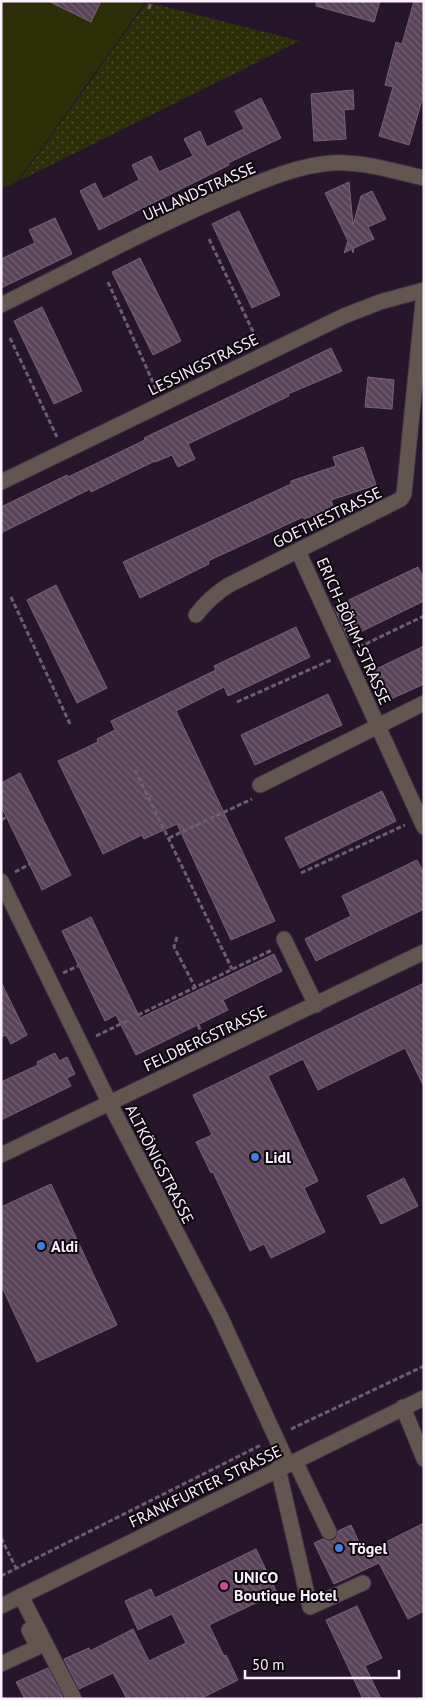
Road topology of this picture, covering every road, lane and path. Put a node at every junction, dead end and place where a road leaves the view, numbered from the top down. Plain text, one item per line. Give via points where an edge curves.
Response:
1 (151, 1) edge
2 (149, 9) dead end
3 (424, 178) edge
4 (208, 238) dead end
5 (108, 282) dead end
6 (424, 291) edge
7 (1, 306) edge
8 (10, 338) dead end
9 (264, 354) junction
10 (162, 403) junction
11 (64, 451) junction
12 (1, 482) edge
13 (298, 551) junction
14 (11, 597) dead end
15 (196, 615) dead end
16 (424, 703) edge
17 (70, 724) dead end
18 (377, 725) junction
19 (135, 770) dead end
20 (260, 785) joint
21 (7, 817) dead end
22 (1, 820) edge
23 (422, 823) edge
24 (169, 838) junction
25 (30, 864) dead end
26 (301, 873) dead end
27 (5, 882) edge
28 (177, 937) dead end
29 (284, 939) dead end
30 (424, 952) edge
31 (278, 957) dead end
32 (78, 966) dead end
33 (232, 969) junction
34 (63, 973) dead end
35 (195, 987) junction
36 (316, 1005) junction
37 (138, 1015) dead end
38 (125, 1023) dead end
39 (198, 1025) dead end
40 (94, 1037) dead end
41 (206, 1042) dead end
42 (109, 1102) junction
43 (1, 1155) edge
44 (424, 1366) edge
45 (424, 1398) edge
46 (403, 1407) junction
47 (296, 1427) dead end
48 (262, 1444) dead end
49 (424, 1459) edge
50 (287, 1464) junction
51 (329, 1532) dead end
52 (1, 1538) edge
53 (16, 1568) junction
54 (1, 1576) edge
55 (363, 1584) dead end
56 (12, 1600) edge
57 (38, 1647) junction
58 (1, 1664) edge
59 (63, 1699) edge
60 (74, 1699) edge

1 - 2 path
3 - 7 street, UHLANDSTRASSE via 349,163 306,167 282,174 186,213
4 - 9 path
5 - 10 path
6 - 9 street, LESSINGSTRASSE via 380,302 344,316
6 - 13 street, GOETHESTRASSE via 404,494 398,502
8 - 11 path
9 - 10 street, LESSINGSTRASSE
10 - 11 street, LESSINGSTRASSE
11 - 12 street, LESSINGSTRASSE
13 - 15 street, GOETHESTRASSE via 216,593
13 - 18 street, ERICH-BÖHM-STRASSE
14 - 17 path
16 - 18 street, ERICH-BÖHM-STRASSE
18 - 20 street, ERICH-BÖHM-STRASSE
18 - 23 street, ERICH-BÖHM-STRASSE
19 - 24 path
20 - 24 path via 252,799
21 - 22 path
23 - 26 path
24 - 33 path
25 - 27 path
27 - 42 street, ALTKÖNIGSTRASSE
28 - 35 path via 174,947
29 - 36 street
30 - 36 street, FELDBERGSTRASSE
31 - 33 path via 274,949
32 - 34 path
33 - 35 path
35 - 37 path
36 - 42 street, FELDBERGSTRASSE
38 - 40 path
39 - 41 path
42 - 43 street, FELDBERGSTRASSE
42 - 50 street, ALTKÖNIGSTRASSE via 220,1316
44 - 47 path
45 - 46 street, FRANKFURTER STRASSE
46 - 49 street
46 - 50 street, FRANKFURTER STRASSE
48 - 53 path
50 - 51 street
50 - 55 street via 310,1607
50 - 56 street, FRANKFURTER STRASSE
52 - 53 path
53 - 54 path
56 - 57 street
56 - 60 street
57 - 58 street
57 - 59 street

